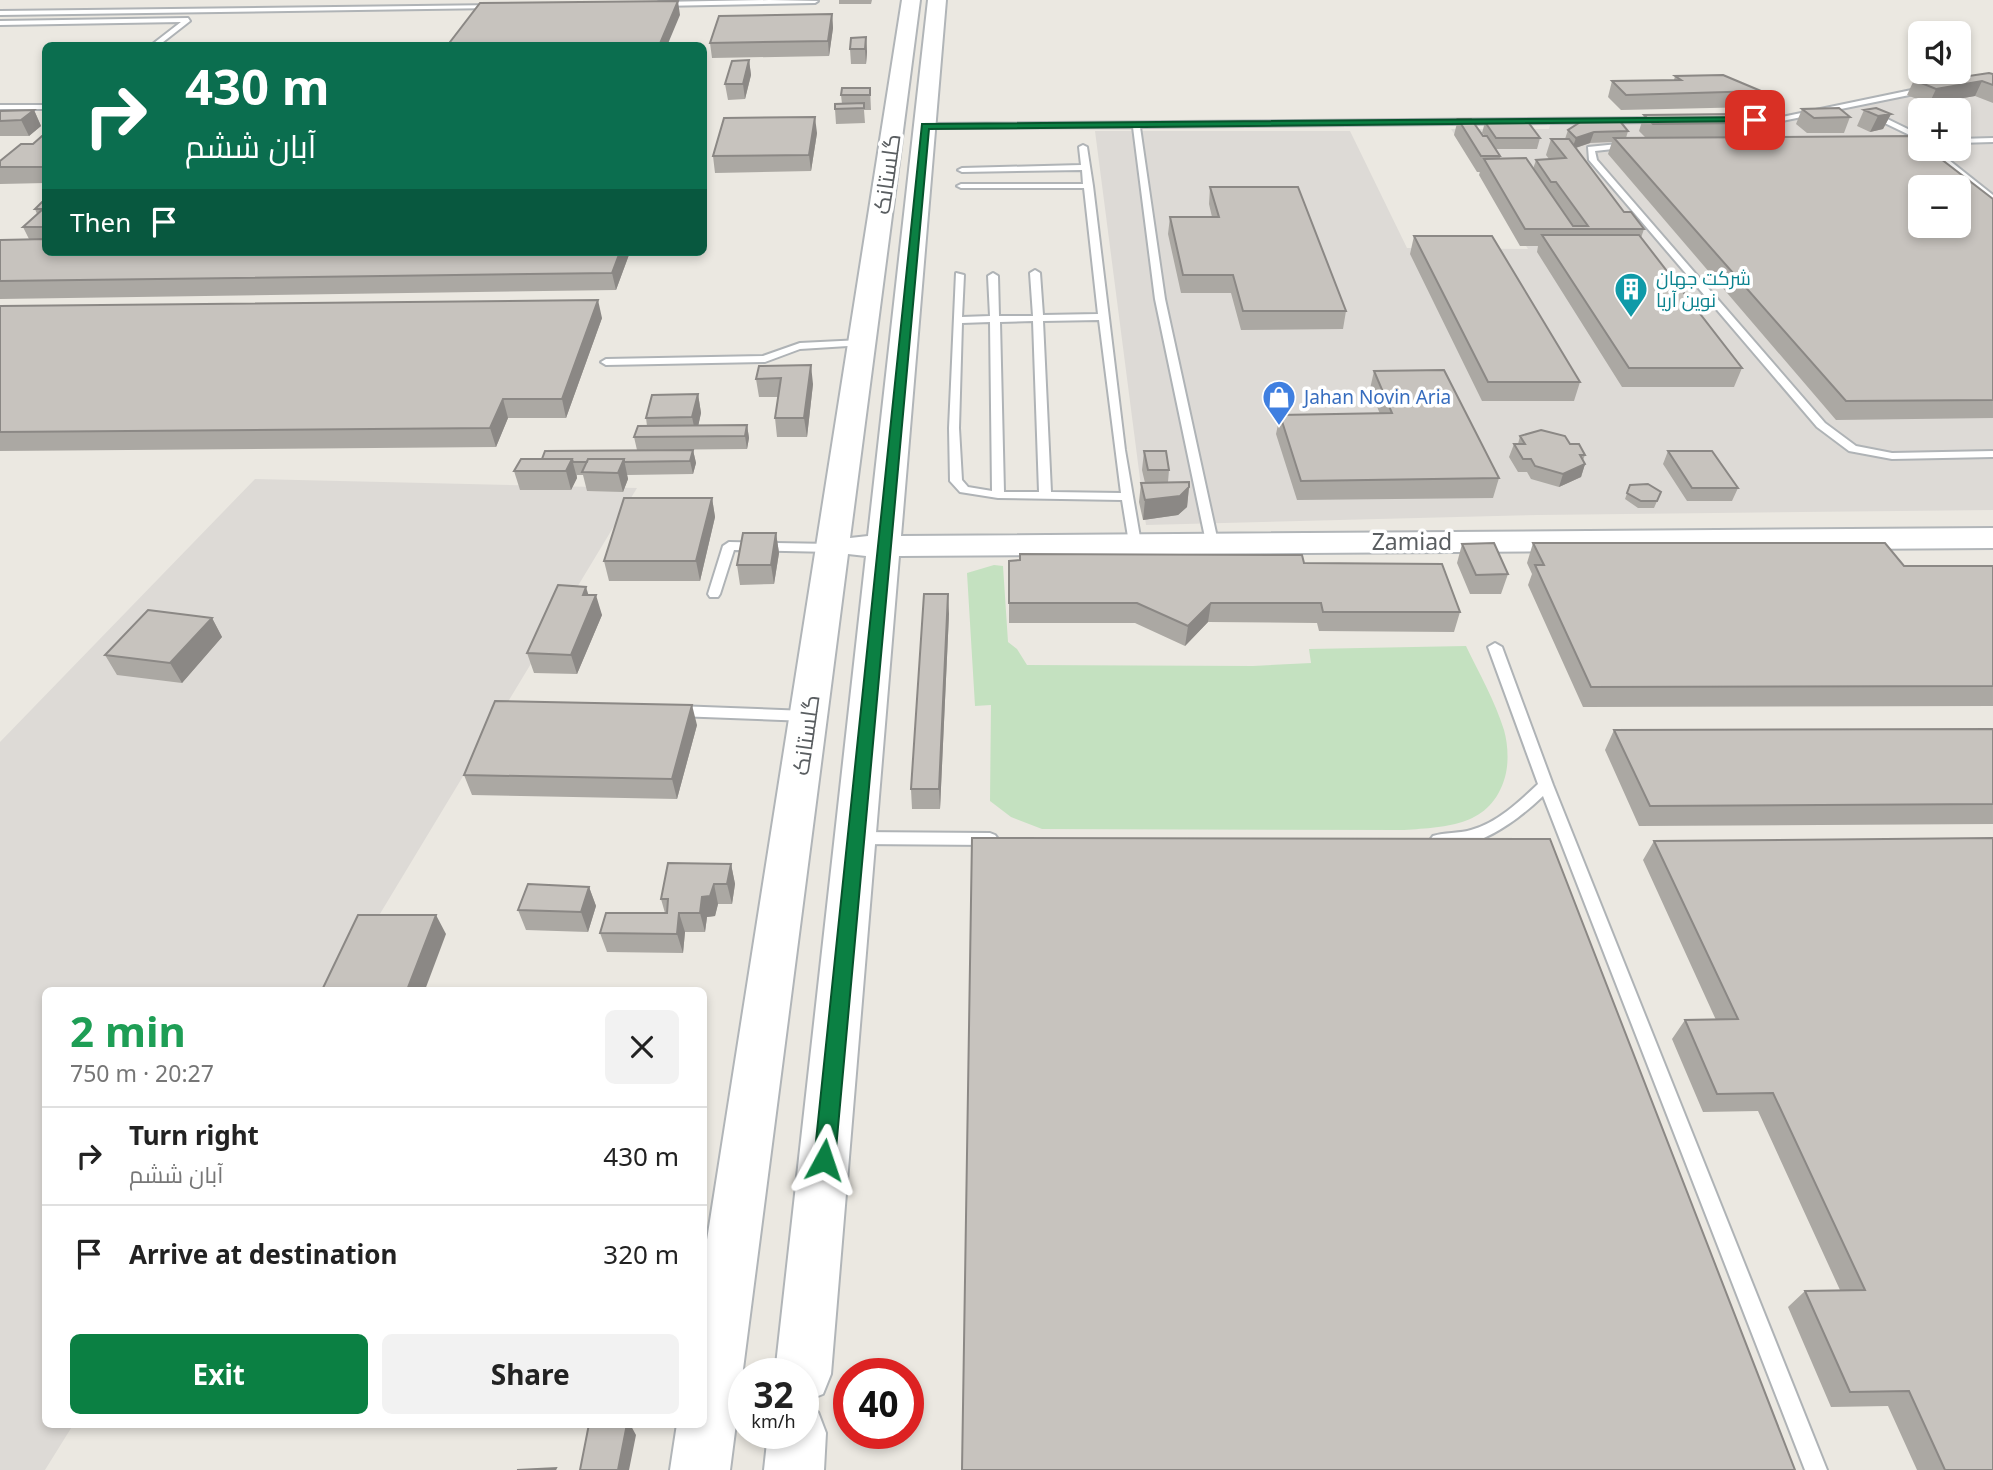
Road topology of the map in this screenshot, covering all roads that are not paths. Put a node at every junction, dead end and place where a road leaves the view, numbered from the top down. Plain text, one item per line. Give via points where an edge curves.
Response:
1 (911, 0) edge
2 (937, 0) edge
3 (815, 1) edge
4 (649, 4) edge
5 (511, 6) edge
6 (0, 13) edge
7 (0, 23) edge
8 (158, 42) edge
9 (1931, 89) edge
10 (1853, 105) junction
11 (0, 107) edge
12 (42, 107) edge
13 (1670, 120) edge
14 (1712, 120) edge
15 (1136, 124) junction
16 (925, 126) junction
17 (1908, 133) edge
18 (1908, 140) edge
19 (1895, 141) edge
20 (1971, 141) edge
21 (1993, 141) edge
22 (1646, 145) edge
23 (1083, 147) dead end
24 (1945, 161) edge
25 (1086, 167) junction
26 (961, 170) dead end
27 (961, 186) dead end
28 (1088, 186) junction
29 (1993, 199) edge
30 (1035, 273) dead end
31 (959, 275) dead end
32 (992, 276) dead end
33 (1103, 317) junction
34 (1038, 318) junction
35 (993, 319) junction
36 (958, 320) junction
37 (861, 343) junction
38 (606, 362) dead end
39 (1993, 454) edge
40 (998, 495) junction
41 (1045, 495) junction
42 (1127, 497) junction
43 (1993, 538) edge
44 (1212, 542) junction
45 (1135, 543) junction
46 (884, 544) junction
47 (832, 548) junction
48 (715, 594) dead end
49 (1495, 647) dead end
50 (658, 710) edge
51 (808, 716) junction
52 (1546, 785) junction
53 (855, 838) junction
54 (1007, 839) edge
55 (1419, 840) edge
56 (805, 1358) edge
57 (707, 1421) edge
58 (706, 1428) edge
59 (796, 1449) edge
60 (700, 1470) edge
61 (794, 1470) edge
62 (1816, 1470) edge

1 - 37 street, گلستانک
2 - 16 street, گلستانک
3 - 4 lane
5 - 6 lane
7 - 8 lane via 188,20
9 - 10 lane
10 - 14 lane via 1782,119
10 - 17 lane
11 - 12 lane
13 - 15 lane
15 - 16 lane
15 - 44 lane via 1160,299
16 - 46 street, گلستانک
18 - 19 lane
20 - 21 lane
22 - 39 lane via 1591,149 1593,160 1821,425 1853,449 1892,456
23 - 25 lane
24 - 29 lane
25 - 26 lane
25 - 28 lane
27 - 28 lane
28 - 33 lane
30 - 34 lane
31 - 36 lane
32 - 35 lane
33 - 34 lane
33 - 42 lane
34 - 35 lane
34 - 41 lane
35 - 36 lane
35 - 40 lane
36 - 40 lane via 956,481 964,491
37 - 38 lane via 807,345 780,350 765,359
37 - 47 street, گلستانک
40 - 41 lane
41 - 42 lane
42 - 45 lane
43 - 44 street, Zamiad
44 - 45 street, Zamiad
45 - 46 street, Zamiad
46 - 47 street, Zamiad
46 - 53 street, گلستانک
47 - 48 lane via 729,546
47 - 51 street, گلستانک
49 - 52 lane
50 - 51 lane
51 - 57 street, گلستانک
52 - 55 lane via 1513,817 1487,830 1447,840
52 - 62 lane
53 - 54 lane
53 - 56 street, گلستانک
58 - 60 street, گلستانک
59 - 61 street

